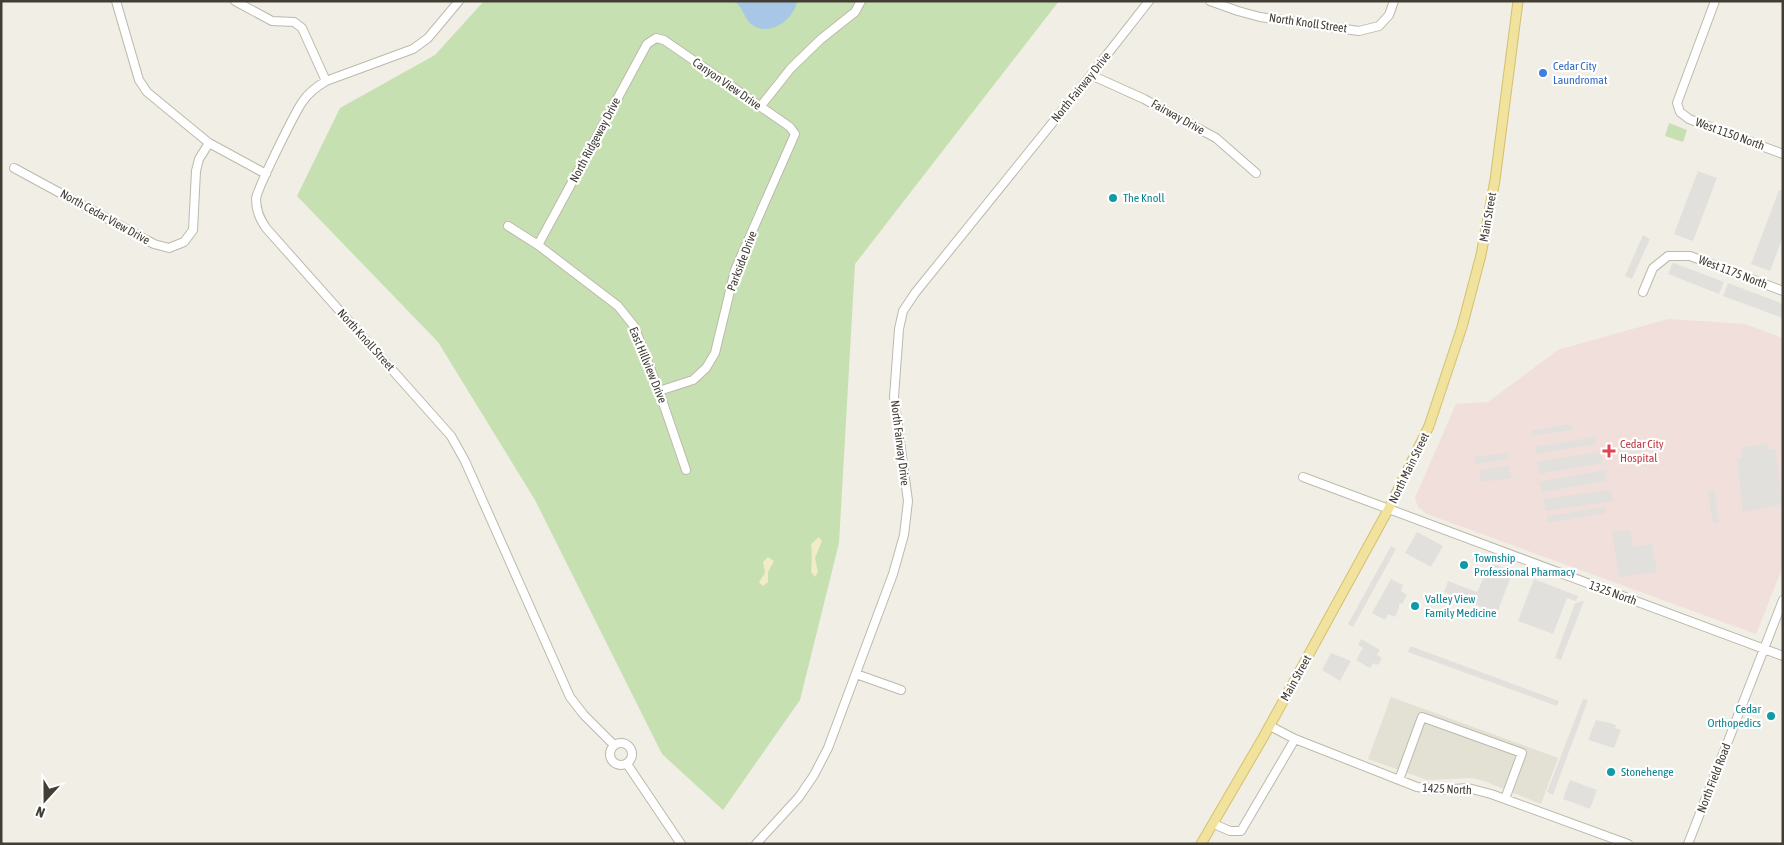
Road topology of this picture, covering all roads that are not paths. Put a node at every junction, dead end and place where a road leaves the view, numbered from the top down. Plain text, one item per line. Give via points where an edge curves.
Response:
1 (116, 1) edge
2 (235, 1) edge
3 (860, 1) edge
4 (1149, 1) edge
5 (1210, 1) edge
6 (1394, 1) edge
7 (1518, 1) edge
8 (1715, 1) edge
9 (458, 2) edge
10 (656, 38) joint
11 (1092, 75) junction
12 (326, 82) junction
13 (760, 107) junction
14 (795, 134) joint
15 (209, 143) junction
16 (1783, 154) edge
17 (14, 168) dead end
18 (1256, 173) dead end
19 (266, 174) junction
20 (508, 226) dead end
21 (538, 245) junction
22 (1783, 291) edge
23 (1643, 292) dead end
24 (659, 391) junction
25 (1429, 426) joint
26 (686, 470) dead end
27 (1303, 477) dead end
28 (1388, 510) junction
29 (1783, 600) edge
30 (1764, 650) junction
31 (1783, 656) edge
32 (856, 674) junction
33 (901, 690) dead end
34 (1270, 726) junction
35 (1295, 739) junction
36 (614, 745) junction
37 (627, 764) junction
38 (1399, 780) junction
39 (1505, 799) junction
40 (1214, 824) junction
41 (681, 844) edge
42 (756, 844) edge
43 (1201, 844) edge
44 (1628, 844) edge
45 (1688, 844) edge

1 - 15 street via 139,80 146,92
2 - 12 street via 272,21 294,22 302,28
3 - 13 street via 855,12 790,68
4 - 11 street, North Fairway Drive
5 - 6 street, North Knoll Street via 1260,17 1359,31 1379,26 1389,15
7 - 25 main road, Main Street via 1495,180 1481,256 1462,327
8 - 16 street, West 1150 North via 1677,103 1680,112 1689,119
9 - 12 street, North Knoll Street via 428,38 413,49
10 - 13 street, Canyon View Drive via 664,40
10 - 21 street, North Ridgeway Drive via 647,44
11 - 18 street, Fairway Drive via 1216,138
11 - 32 street, North Fairway Drive via 903,311 894,397 908,501 904,535
12 - 19 street, North Knoll Street via 314,88 302,102
13 - 14 street, Canyon View Drive
14 - 24 street, Parkside Drive via 735,270 715,353 693,380
15 - 17 street, North Cedar View Drive via 196,171 193,230 184,242 170,248 154,244
15 - 19 street
19 - 36 street, North Knoll Street via 256,197 257,213 266,228 451,436 570,697
20 - 21 street, East Hillview Drive
21 - 24 street, East Hillview Drive via 618,306 634,326
22 - 23 street, West 1175 North via 1690,256 1668,256 1654,268
24 - 26 street, East Hillview Drive
25 - 28 main road, North Main Street
27 - 28 street, 1325 North
28 - 30 street, 1325 North
28 - 34 main road, Main Street
29 - 30 street, North Field Road
30 - 31 street, 1325 North
30 - 45 street, North Field Road
32 - 33 street
32 - 42 street, North Fairway Drive via 828,748 814,775 799,797
34 - 35 street, 1425 North
34 - 40 main road, Main Street
35 - 38 street, 1425 North
35 - 40 street via 1241,831 1230,831
36 - 37 street, North Knoll Street via 610,751 611,759 616,764
36 - 37 street, North Knoll Street via 621,743 630,748 632,758
37 - 41 street, North Knoll Street
38 - 39 street, 1425 North via 1417,787 1440,790 1468,788
38 - 39 street via 1422,716 1522,753
39 - 44 street, 1425 North
40 - 43 main road, Main Street

